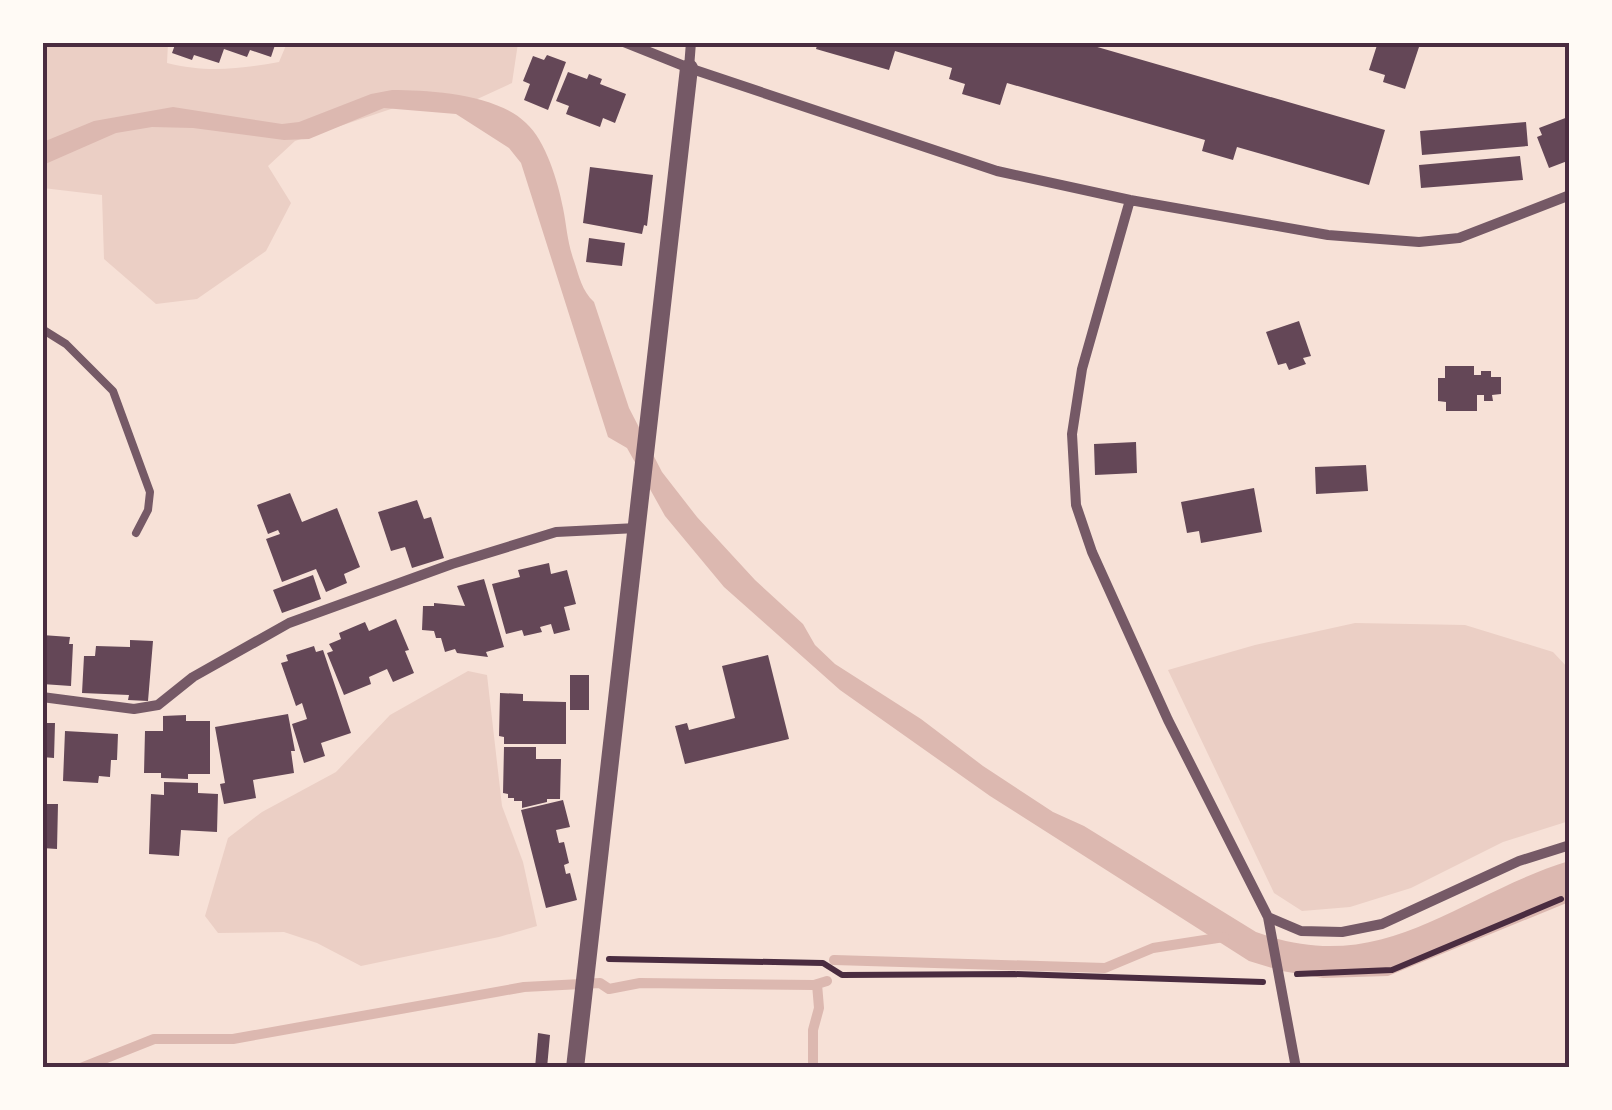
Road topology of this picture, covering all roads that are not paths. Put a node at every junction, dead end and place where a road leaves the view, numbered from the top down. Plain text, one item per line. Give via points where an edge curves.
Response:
1 (624, 42) edge
2 (691, 42) edge
3 (688, 68) junction
4 (1570, 195) edge
5 (1130, 200) junction
6 (42, 330) edge
7 (637, 528) junction
8 (136, 533) dead end
9 (42, 697) edge
10 (1570, 845) edge
11 (1268, 917) junction
12 (574, 1068) edge
13 (1296, 1068) edge

1 - 3 street
2 - 3 street
3 - 5 street via 997,171
3 - 7 street
4 - 5 street via 1459,238 1419,242 1328,235
5 - 11 street via 1082,369 1072,434 1076,505 1168,720
6 - 8 lane via 66,344 113,391 150,492
7 - 9 street via 556,532 308,616 193,677 158,705
7 - 12 street
10 - 11 street via 1382,924 1301,931
11 - 13 street

